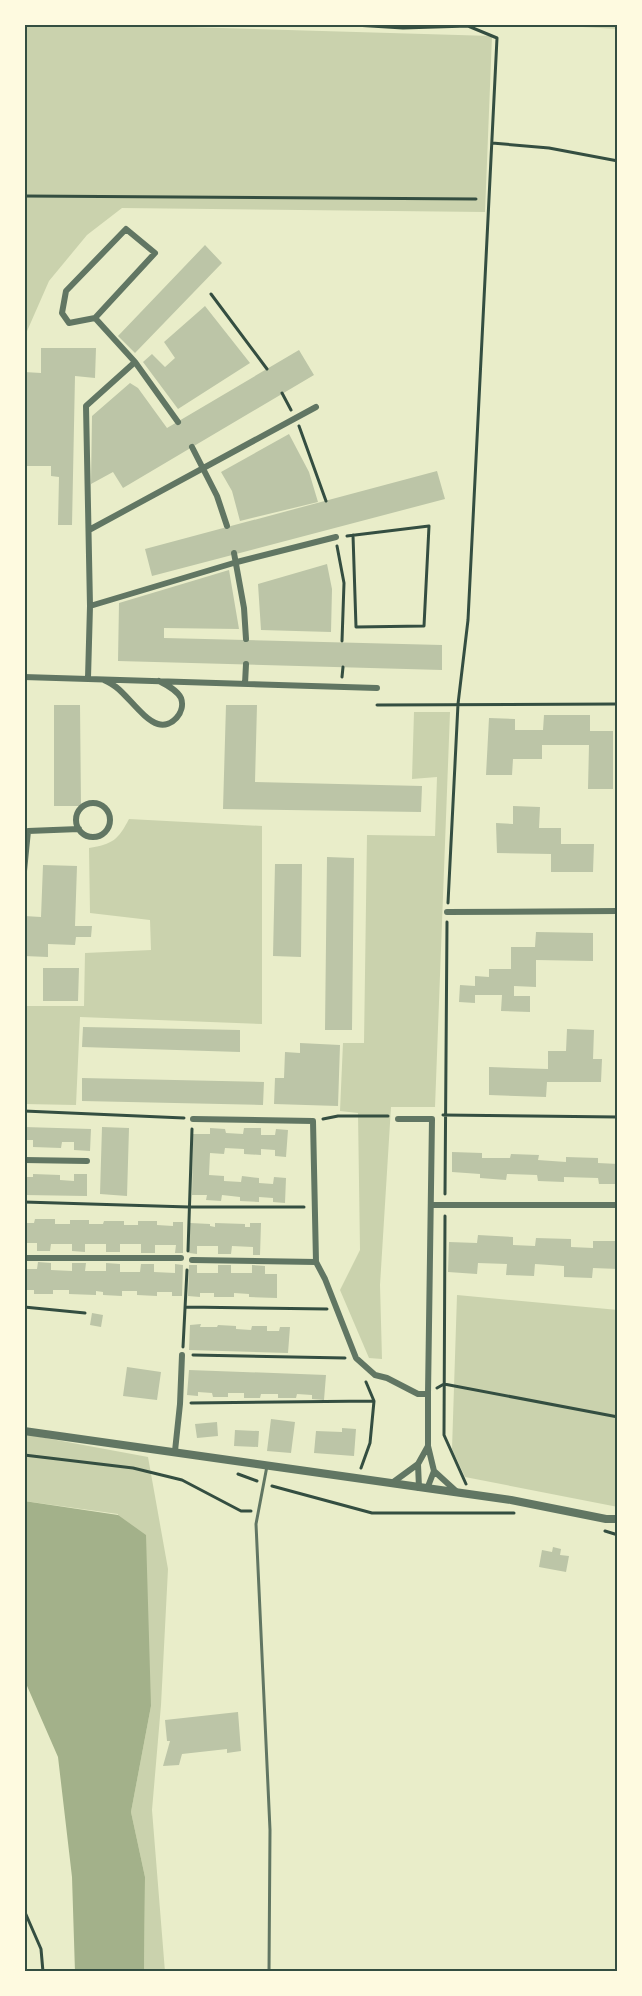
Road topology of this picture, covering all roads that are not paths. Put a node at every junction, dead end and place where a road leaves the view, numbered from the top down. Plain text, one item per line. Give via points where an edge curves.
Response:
1 (95, 318) junction
2 (135, 362) junction
3 (315, 407) dead end
4 (178, 422) dead end
5 (192, 447) dead end
6 (203, 469) junction
7 (227, 526) dead end
8 (89, 530) junction
9 (336, 537) road end
10 (234, 553) dead end
11 (237, 562) junction
12 (90, 606) junction
13 (246, 639) dead end
14 (246, 664) dead end
15 (24, 677) edge
16 (88, 678) junction
17 (102, 679) junction
18 (159, 681) junction
19 (245, 684) junction
20 (377, 688) dead end
21 (79, 829) junction
22 (24, 871) edge
23 (618, 911) edge
24 (447, 912) dead end
25 (398, 1118) road end
26 (193, 1119) road end
27 (24, 1160) edge
28 (87, 1161) dead end
29 (431, 1205) junction
30 (618, 1205) edge
31 (24, 1258) edge
32 (181, 1258) dead end
33 (192, 1260) dead end
34 (316, 1262) junction
35 (182, 1355) road end
36 (428, 1394) junction
37 (24, 1431) edge
38 (428, 1446) junction
39 (175, 1451) junction
40 (418, 1464) junction
41 (267, 1465) junction
42 (434, 1471) junction
43 (391, 1484) junction
44 (423, 1488) junction
45 (460, 1494) junction
46 (606, 1519) junction
47 (618, 1519) edge
48 (618, 1524) edge
49 (270, 1972) edge

1 - 1 street via 155,253 126,229 66,291 62,313 69,323
1 - 2 street
2 - 4 street
2 - 8 street via 86,406
3 - 6 street
5 - 6 street
6 - 7 street
6 - 8 street
8 - 12 street
9 - 11 street
10 - 11 street
11 - 12 street
11 - 13 street
12 - 16 street
14 - 19 street
15 - 16 street
16 - 17 street
17 - 18 street
17 - 18 street via 150,719 164,724 177,718 182,710 181,698
18 - 19 street
19 - 20 street
21 - 21 street via 87,836 103,835 110,826 108,811 98,804 87,804 76,818
21 - 22 street via 28,831
23 - 24 street
25 - 29 street via 432,1119
26 - 34 street via 313,1121
27 - 28 street
29 - 30 street
29 - 36 street
31 - 32 street
33 - 34 street
34 - 36 street via 356,1358 375,1375 418,1394
35 - 39 street
36 - 38 street
37 - 39 street
38 - 40 street
38 - 42 street
39 - 41 street
40 - 43 street
40 - 44 street
41 - 43 street
41 - 49 lane via 256,1524 270,1830
42 - 44 street
42 - 45 street
43 - 44 street
44 - 45 street
45 - 46 street
46 - 47 street
46 - 48 street

